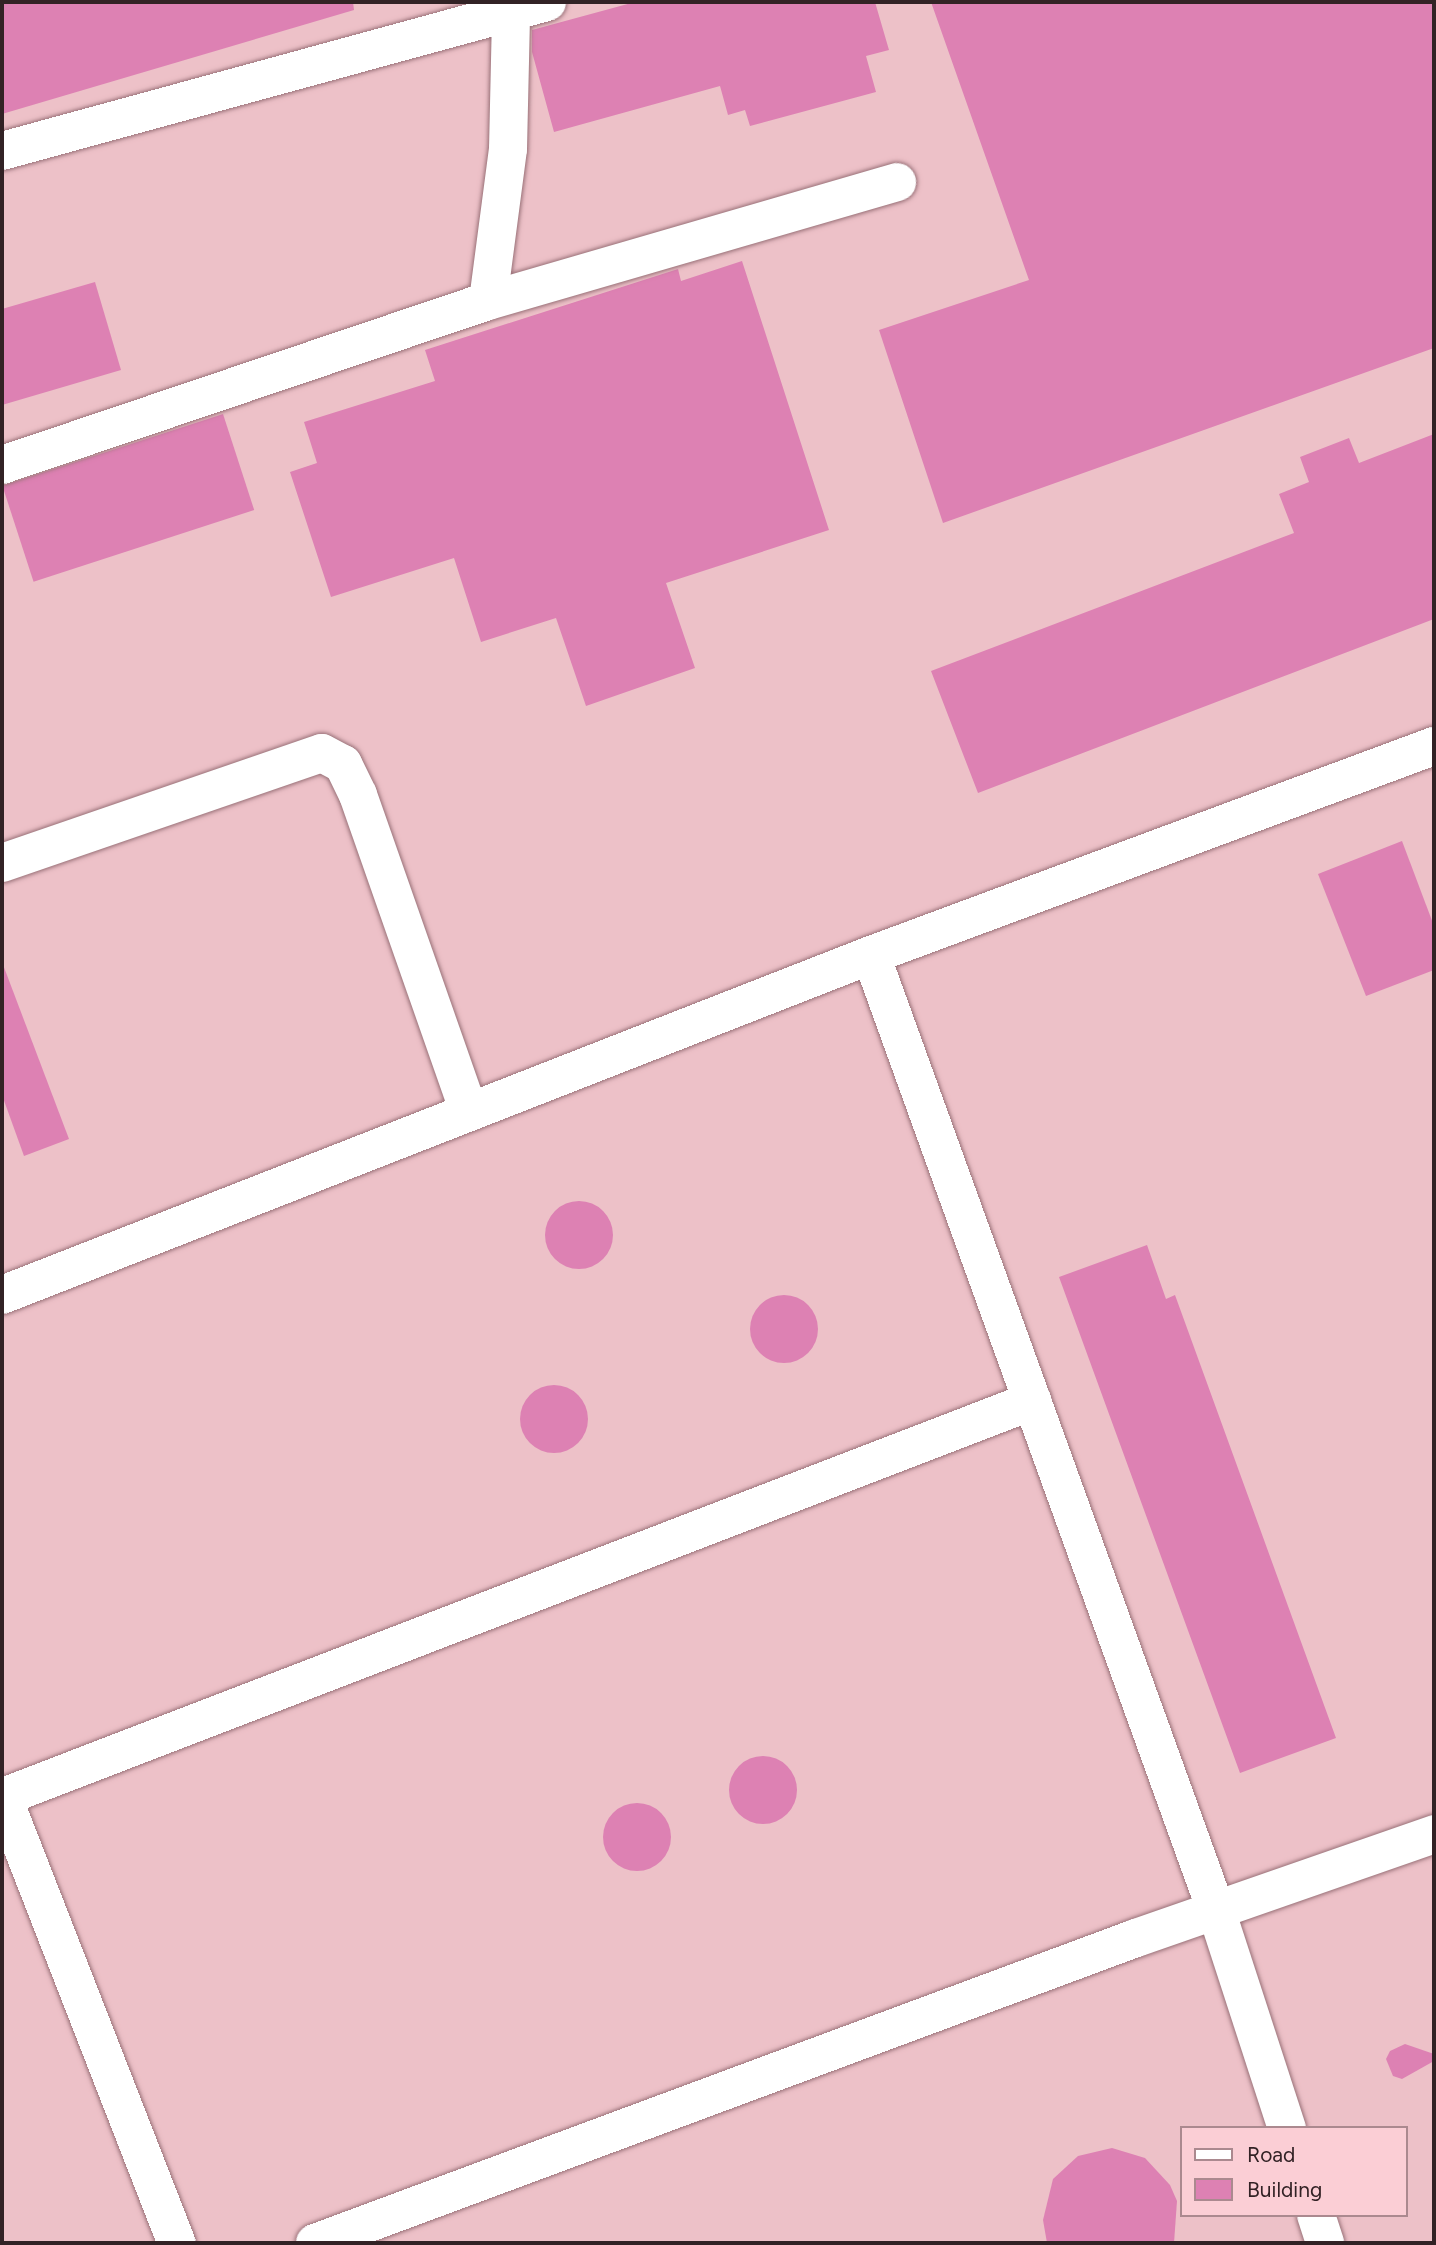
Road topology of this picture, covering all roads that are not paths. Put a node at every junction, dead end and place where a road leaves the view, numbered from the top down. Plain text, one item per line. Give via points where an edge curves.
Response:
1 (547, 2) edge
2 (511, 12) junction
3 (2, 151) edge
4 (897, 182) dead end
5 (488, 301) junction
6 (2, 465) edge
7 (1432, 752) edge
8 (2, 863) edge
9 (871, 955) junction
10 (469, 1112) junction
11 (2, 1295) edge
12 (1032, 1401) junction
13 (2, 1796) edge
14 (1434, 1834) edge
15 (1216, 1910) junction
16 (1286, 2126) edge
17 (1317, 2217) edge
18 (177, 2243) edge
19 (315, 2243) edge
20 (1325, 2243) edge

1 - 2 lane
2 - 3 lane
2 - 5 lane via 508,149
4 - 5 lane
5 - 6 lane
7 - 9 lane
8 - 10 lane via 322,753 343,764 358,795
9 - 10 lane
9 - 12 lane
10 - 11 lane
12 - 13 lane
12 - 15 lane
13 - 18 lane
14 - 15 lane
15 - 16 lane
15 - 19 lane
17 - 20 lane

